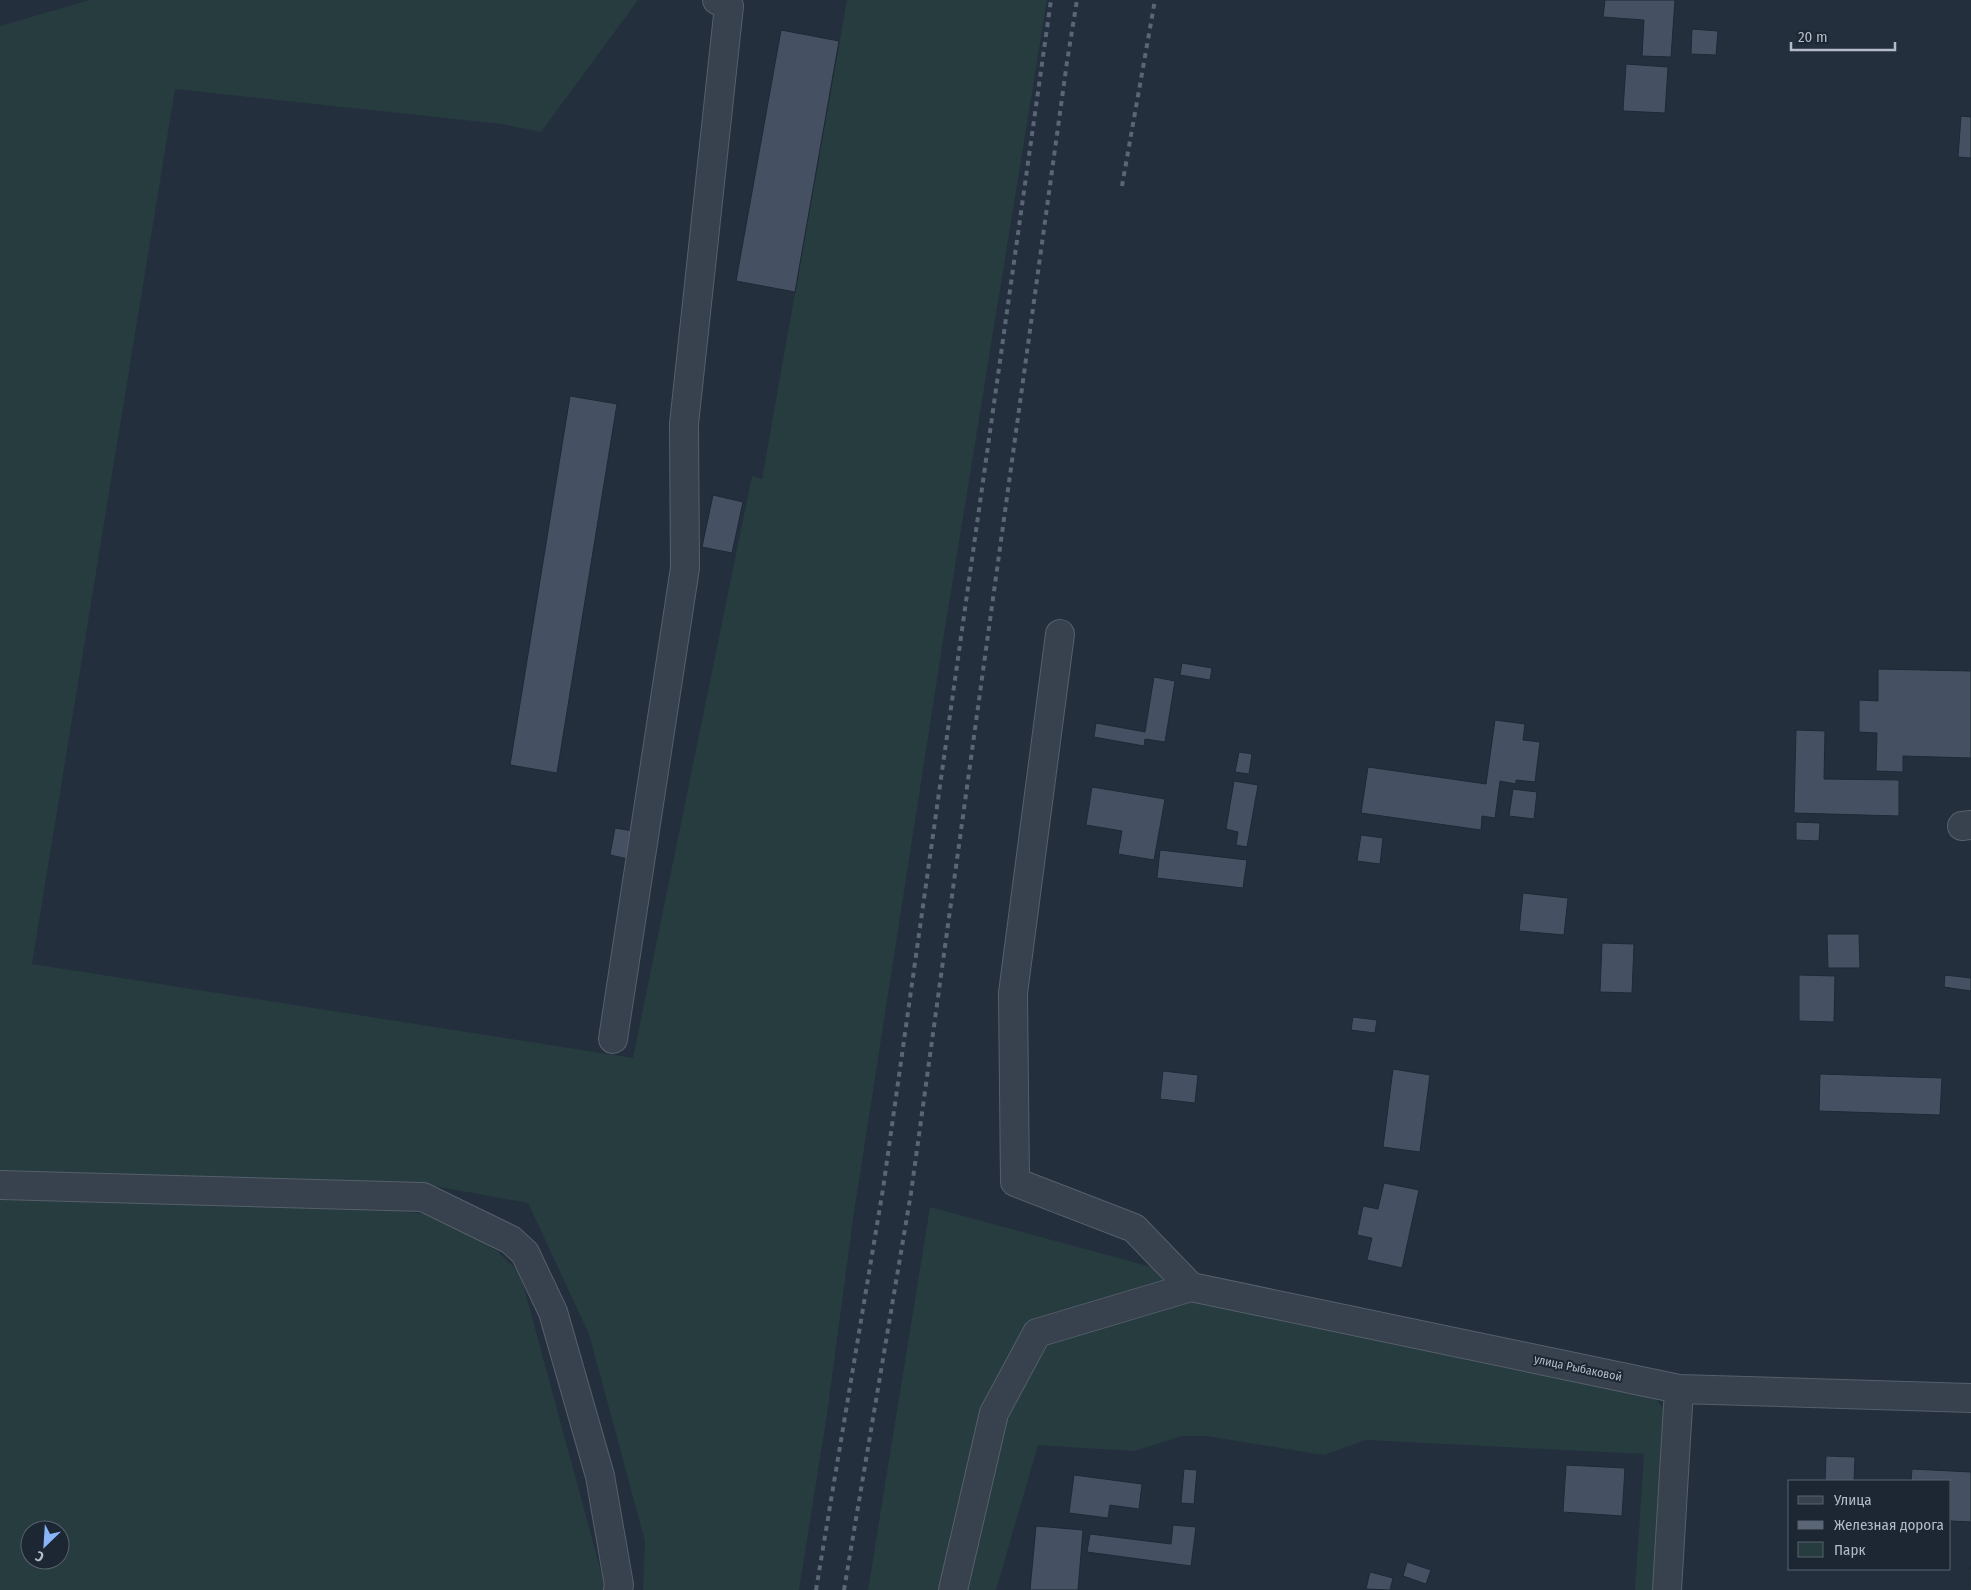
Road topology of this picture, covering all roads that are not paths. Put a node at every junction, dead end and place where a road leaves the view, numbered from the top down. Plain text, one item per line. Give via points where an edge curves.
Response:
1 (717, 0) edge
2 (1060, 634) dead end
3 (613, 1039) dead end
4 (0, 1185) edge
5 (1191, 1287) junction
6 (1679, 1389) junction
7 (1971, 1398) edge
8 (618, 1590) edge
9 (953, 1590) edge
10 (1667, 1590) edge

1 - 3 street via 729,6 684,424 685,568
2 - 5 street via 1013,993 1015,1182 1134,1228
4 - 8 street via 422,1197 511,1240 525,1253 554,1312 600,1476
5 - 6 street, улица Рыбаковой
5 - 9 street via 1037,1333 994,1413
6 - 7 street, улица Рыбаковой
6 - 10 street

